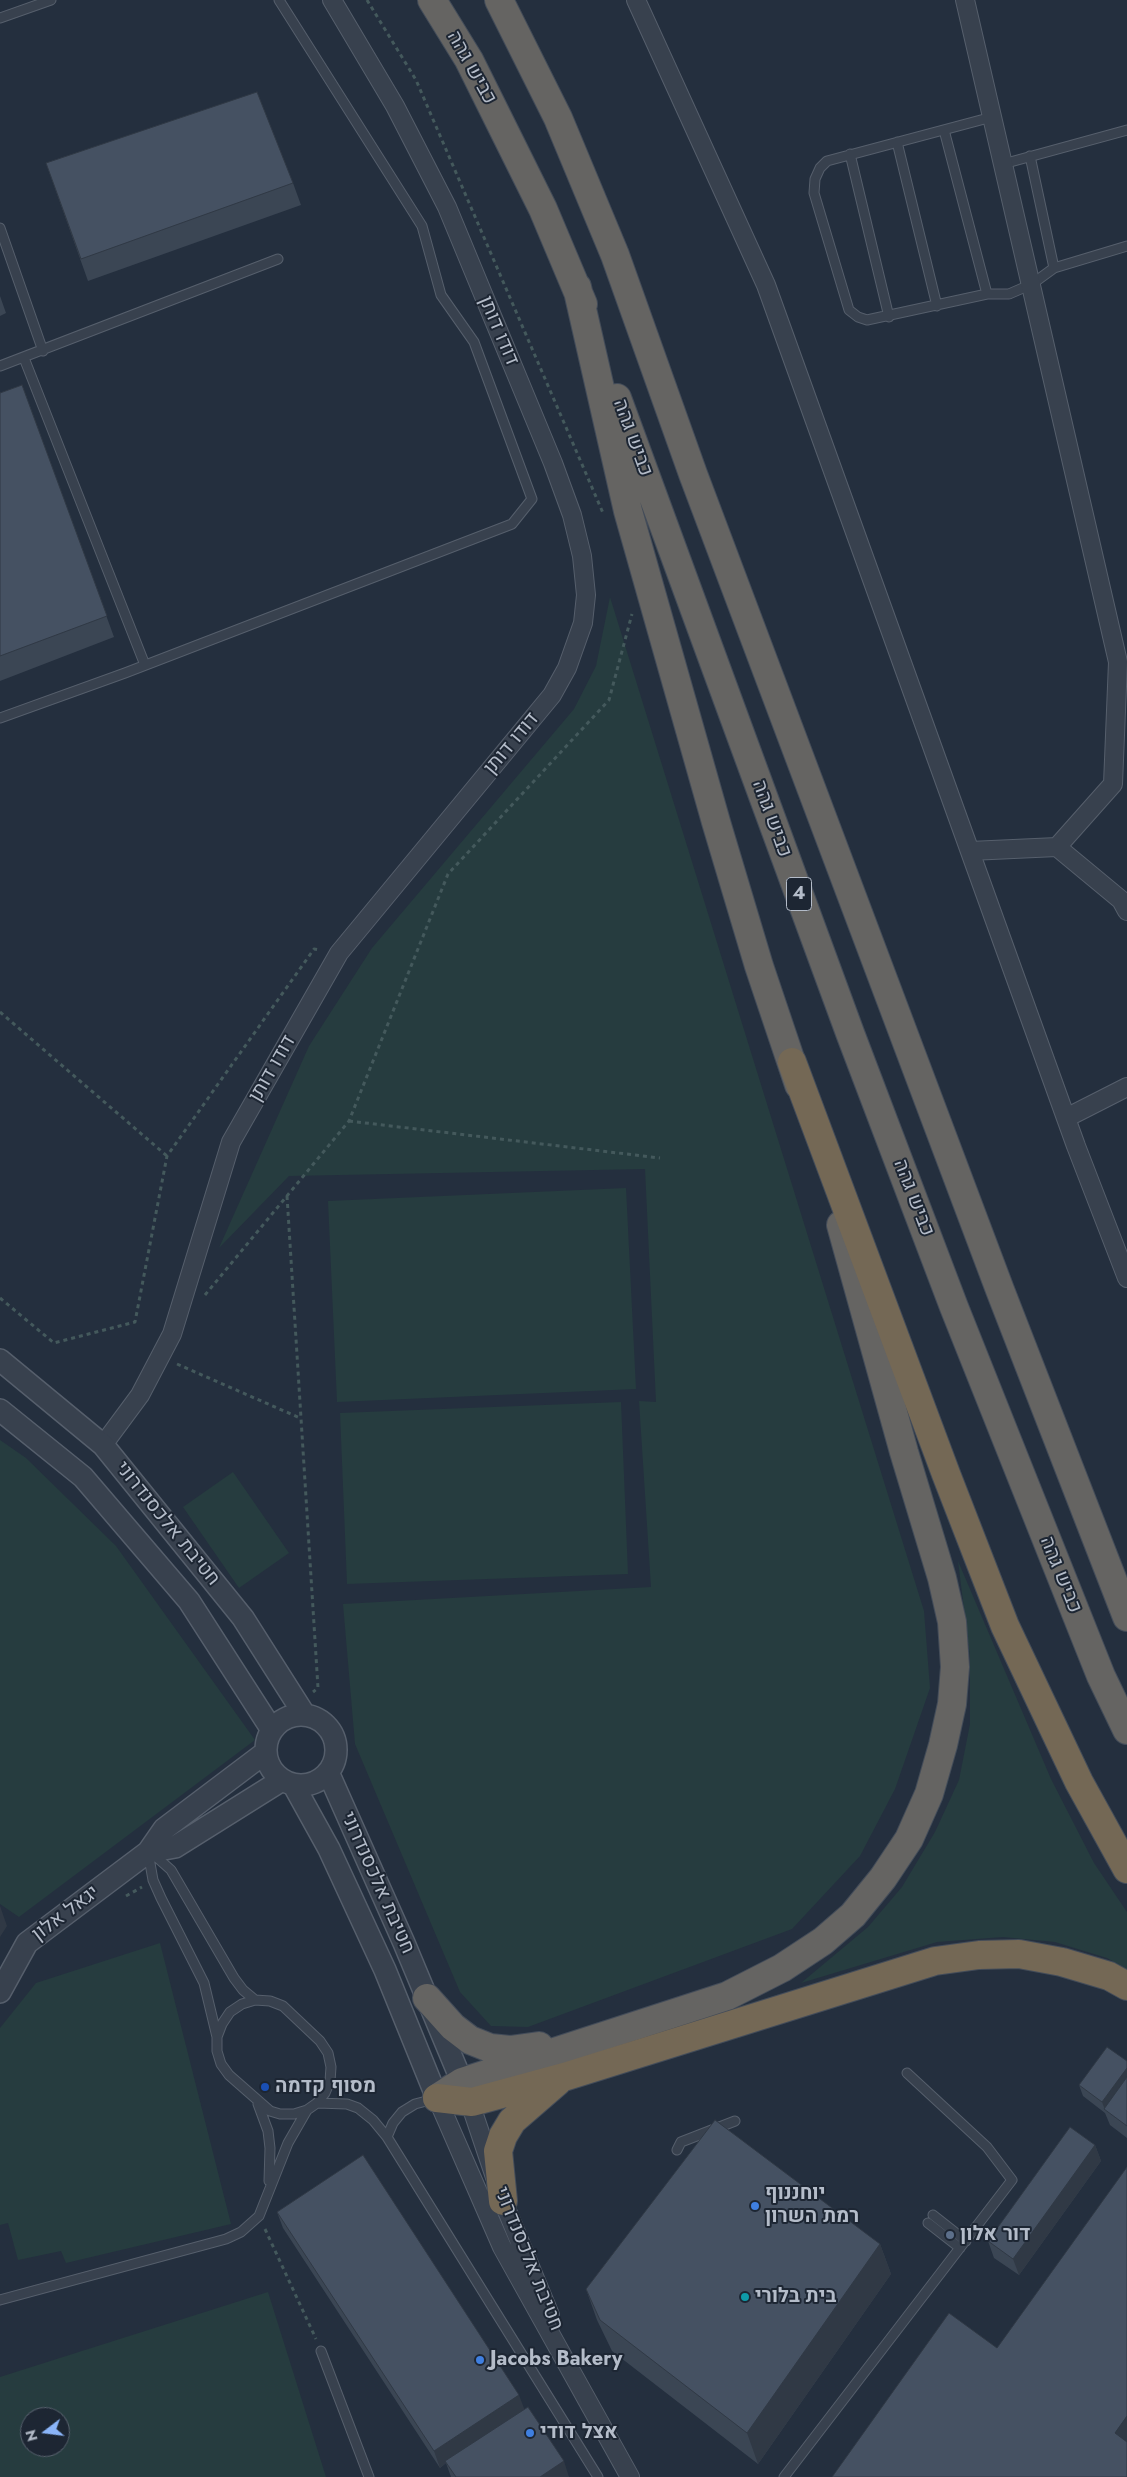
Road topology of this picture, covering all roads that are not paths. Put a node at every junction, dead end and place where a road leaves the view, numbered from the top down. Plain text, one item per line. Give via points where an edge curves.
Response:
1 (51, 0) edge
2 (279, 0) edge
3 (332, 0) edge
4 (432, 0) edge
5 (498, 0) edge
6 (636, 0) edge
7 (965, 0) edge
8 (0, 18) edge
9 (992, 117) junction
10 (944, 130) junction
11 (1127, 130) edge
12 (897, 142) junction
13 (850, 154) junction
14 (1030, 156) junction
15 (1003, 164) junction
16 (0, 228) edge
17 (1127, 246) edge
18 (278, 259) dead end
19 (1054, 268) junction
20 (1032, 284) junction
21 (577, 287) junction
22 (987, 294) junction
23 (937, 306) junction
24 (889, 317) junction
25 (42, 351) junction
26 (24, 358) junction
27 (0, 366) edge
28 (145, 665) junction
29 (0, 718) edge
30 (1057, 847) junction
31 (970, 851) junction
32 (1127, 911) edge
33 (792, 1062) junction
34 (1127, 1087) edge
35 (1066, 1118) junction
36 (1127, 1278) edge
37 (0, 1360) edge
38 (0, 1410) edge
39 (104, 1445) junction
40 (1127, 1617) edge
41 (304, 1714) junction
42 (272, 1730) junction
43 (1127, 1730) edge
44 (266, 1752) junction
45 (328, 1772) junction
46 (288, 1782) junction
47 (148, 1852) junction
48 (1127, 1869) edge
49 (1127, 1986) edge
50 (0, 1992) edge
51 (427, 1998) junction
52 (255, 2000) junction
53 (217, 2037) junction
54 (600, 2038) junction
55 (907, 2074) dead end
56 (564, 2077) junction
57 (467, 2092) junction
58 (436, 2098) junction
59 (257, 2102) junction
60 (317, 2103) junction
61 (307, 2110) junction
62 (735, 2120) dead end
63 (387, 2137) junction
64 (677, 2150) dead end
65 (267, 2199) junction
66 (502, 2201) junction
67 (931, 2219) dead end
68 (963, 2245) junction
69 (0, 2300) edge
70 (321, 2351) road end
71 (584, 2396) junction
72 (369, 2477) edge
73 (598, 2477) edge
74 (630, 2477) edge
75 (784, 2477) edge

1 - 8 lane
2 - 28 lane via 422,226 441,295 474,342 532,499 512,524
3 - 39 street, דודו דותן via 395,106 447,207 572,515 582,556 586,595 583,623 567,668 552,695 339,953 231,1142 172,1334 140,1395
4 - 21 highway, כביש גהה / 4 via 470,60 543,209
5 - 40 highway via 558,118 615,255 693,474 993,1272
6 - 31 street via 766,286
7 - 9 street
9 - 10 lane
9 - 15 street
10 - 12 lane
10 - 22 lane
11 - 14 lane
12 - 13 lane
12 - 23 lane
13 - 24 lane
13 - 24 lane via 827,161 820,168 814,179 814,193 849,310 867,320
14 - 15 lane
14 - 19 lane
15 - 20 street
16 - 25 lane
17 - 19 lane
18 - 25 lane
19 - 20 lane
20 - 22 lane via 1009,294
20 - 30 street via 1118,662 1113,784
21 - 33 highway via 636,540 759,966
21 - 43 highway, כביש גהה / 4 via 860,1060 1018,1471 1101,1676
22 - 23 lane
23 - 24 lane
25 - 26 lane
26 - 27 lane
26 - 28 lane
28 - 29 lane
30 - 31 street
30 - 32 street via 1121,900
31 - 35 street
33 - 48 highway via 1005,1626 1079,1782
33 - 54 highway via 942,1578 952,1622 955,1667 950,1712 929,1794 909,1840 853,1915 823,1941 782,1968 727,1996
34 - 35 street
35 - 36 street
37 - 39 street, חטיבת אלכסנדרוני
38 - 42 street, חטיבת אלכסנדרוני via 83,1477 189,1601
39 - 41 street, חטיבת אלכסנדרוני via 243,1618
41 - 42 street via 280,1721
41 - 45 street via 326,1724 333,1734 336,1758
42 - 44 street
44 - 46 street via 274,1772
44 - 47 street, יגאל אלון via 164,1829
45 - 46 street via 315,1783
45 - 51 street, חטיבת אלכסנדרוני
46 - 47 street, יגאל אלון via 175,1847
46 - 58 street, חטיבת אלכסנדרוני via 324,1841 381,1962
47 - 50 street, יגאל אלון via 27,1943
47 - 52 lane via 171,1870 234,1978
47 - 53 lane via 153,1880 204,1983
49 - 56 highway via 1109,1976 1062,1962 1019,1954 935,1961
51 - 54 highway via 453,2027 470,2040 490,2048 510,2050
51 - 57 street, חטיבת אלכסנדרוני
52 - 53 lane via 230,2012
52 - 60 lane via 283,2006 320,2041 328,2053 330,2081
53 - 59 lane via 221,2064
54 - 57 highway
55 - 68 lane via 987,2147 1012,2180
56 - 57 highway
56 - 66 highway via 512,2121 503,2136 498,2151
57 - 58 highway
57 - 66 street, חטיבת אלכסנדרוני
58 - 63 lane via 402,2112
58 - 71 street, חטיבת אלכסנדרוני via 502,2247
59 - 61 lane via 280,2114
59 - 65 lane via 264,2117 270,2148
60 - 61 lane
60 - 63 lane via 347,2104 358,2108
61 - 65 lane via 288,2143
62 - 64 lane via 681,2142
63 - 73 lane
65 - 69 lane via 259,2216 241,2232 226,2239
66 - 71 street, חטיבת אלכסנדרוני
67 - 68 lane
68 - 75 lane
70 - 72 lane
71 - 74 street

